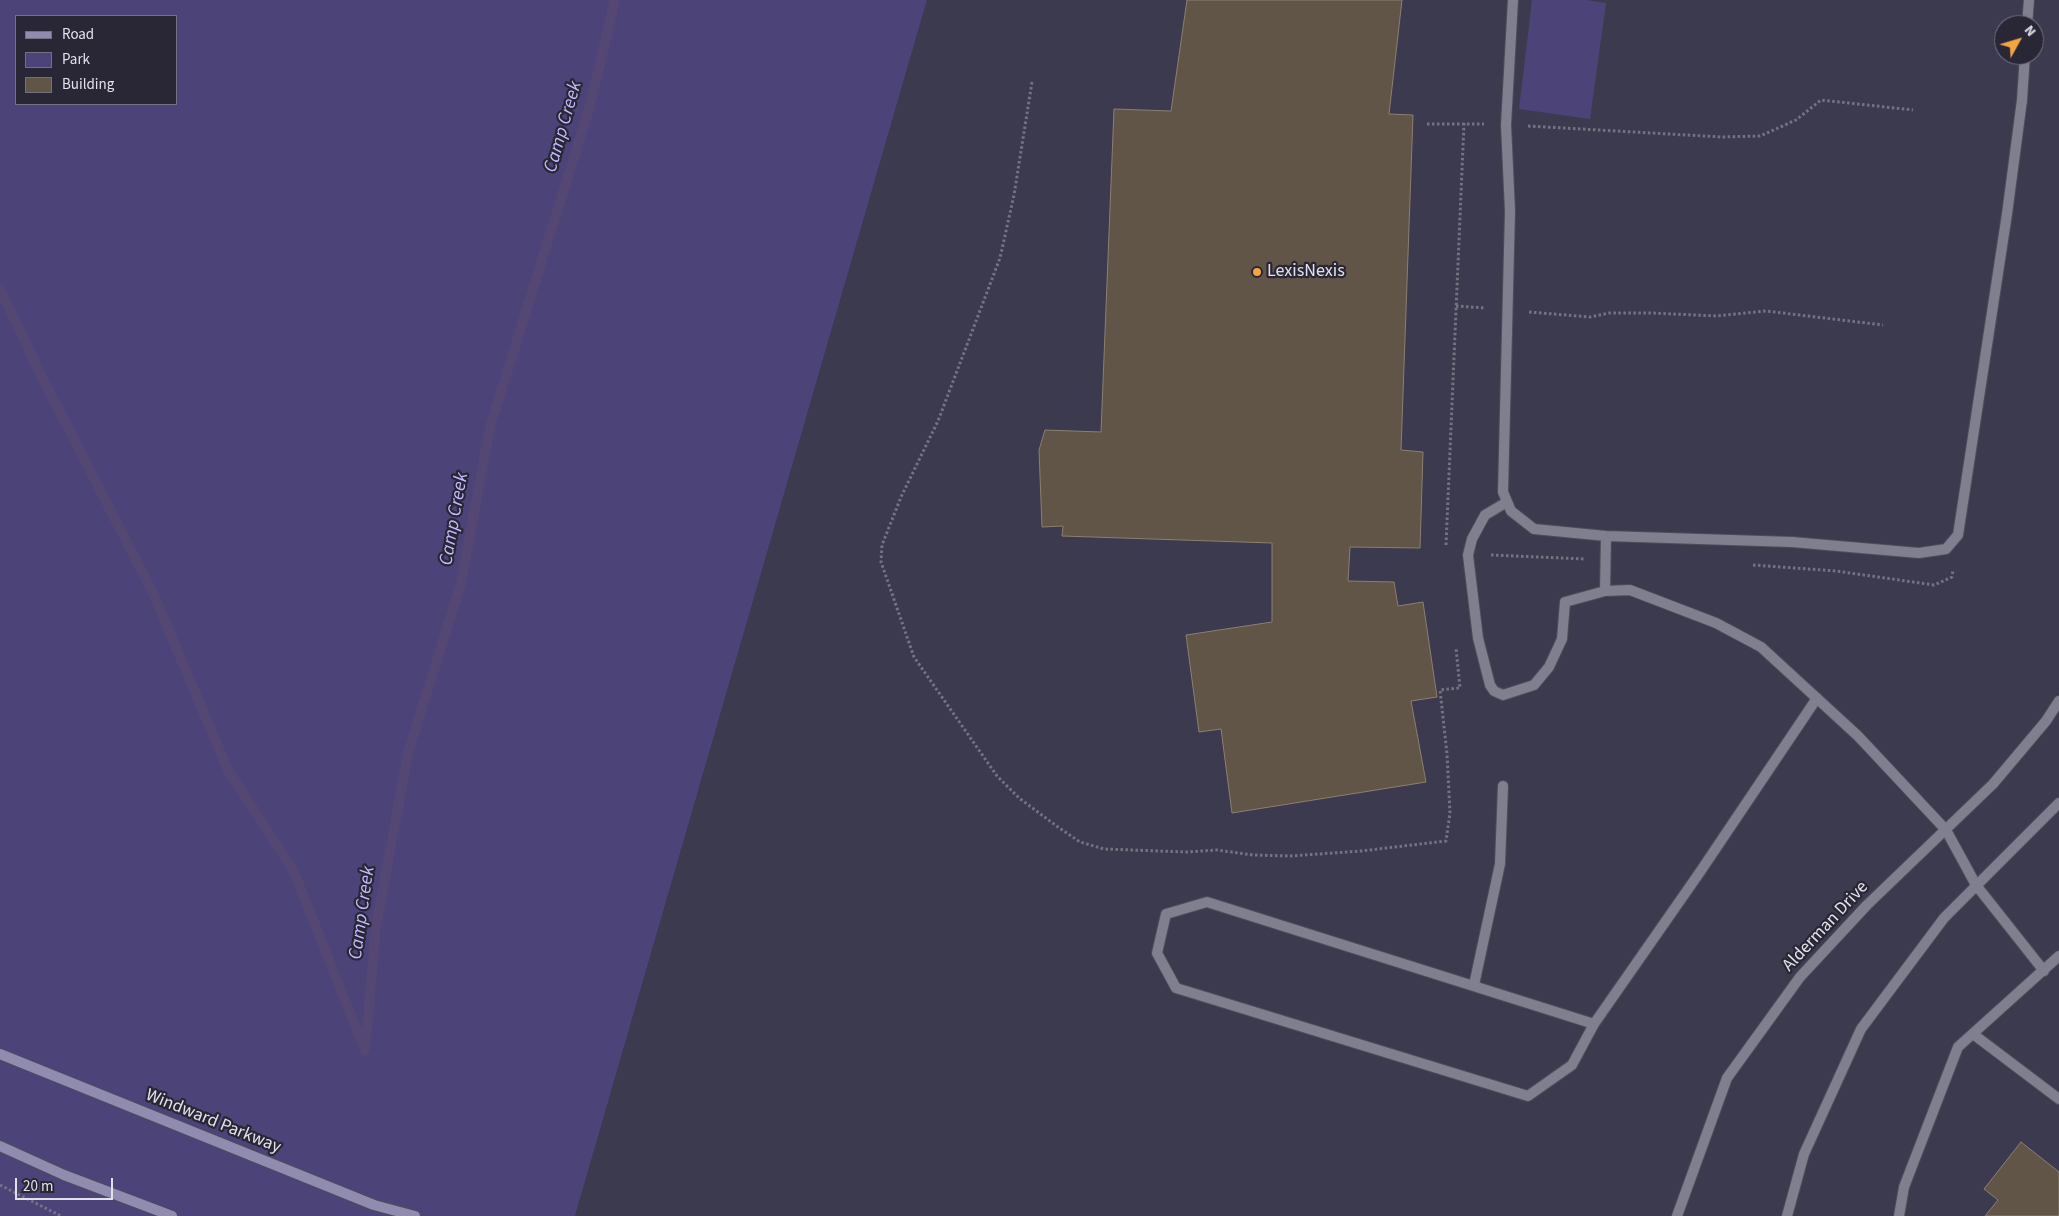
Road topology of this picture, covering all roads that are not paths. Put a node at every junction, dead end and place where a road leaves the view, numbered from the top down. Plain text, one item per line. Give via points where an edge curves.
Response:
1 (1513, 0) edge
2 (2029, 0) edge
3 (2028, 15) edge
4 (2024, 65) edge
5 (1507, 502) junction
6 (1606, 536) junction
7 (1605, 591) junction
8 (1817, 698) junction
9 (2059, 701) edge
10 (1503, 786) dead end
11 (2059, 803) edge
12 (1946, 830) junction
13 (1976, 885) junction
14 (2059, 956) edge
15 (2044, 971) junction
16 (1474, 986) junction
17 (1594, 1024) junction
18 (1973, 1034) junction
19 (0, 1054) edge
20 (2059, 1099) edge
21 (0, 1146) edge
22 (172, 1216) edge
23 (416, 1216) edge
24 (1677, 1216) edge
25 (1788, 1216) edge
26 (1899, 1216) edge

1 - 5 street via 1506,125 1510,211 1503,492
2 - 3 street
4 - 6 street via 2007,214 1958,535 1946,549 1920,553 1792,542
5 - 6 street via 1511,511 1534,528
5 - 7 street via 1485,515 1472,539 1468,555 1478,638 1494,691 1503,695 1534,685 1549,666 1562,639 1565,602
6 - 7 street
7 - 8 street via 1630,590 1716,623 1761,647
8 - 12 street via 1858,736
8 - 17 street
9 - 12 street, Alderman Drive via 1993,784
10 - 16 street via 1500,864
11 - 13 street
12 - 13 street
12 - 24 street, Alderman Drive via 1867,905 1800,977 1727,1078
13 - 15 street
13 - 25 street via 1944,918 1861,1029 1804,1154
14 - 15 street
15 - 18 street
16 - 17 street
16 - 17 street via 1207,902 1166,914 1157,953 1176,988 1528,1096 1572,1065
18 - 20 street
18 - 26 street via 1958,1047 1904,1187
19 - 23 main road, Windward Parkway via 374,1205
21 - 22 main road via 64,1175

